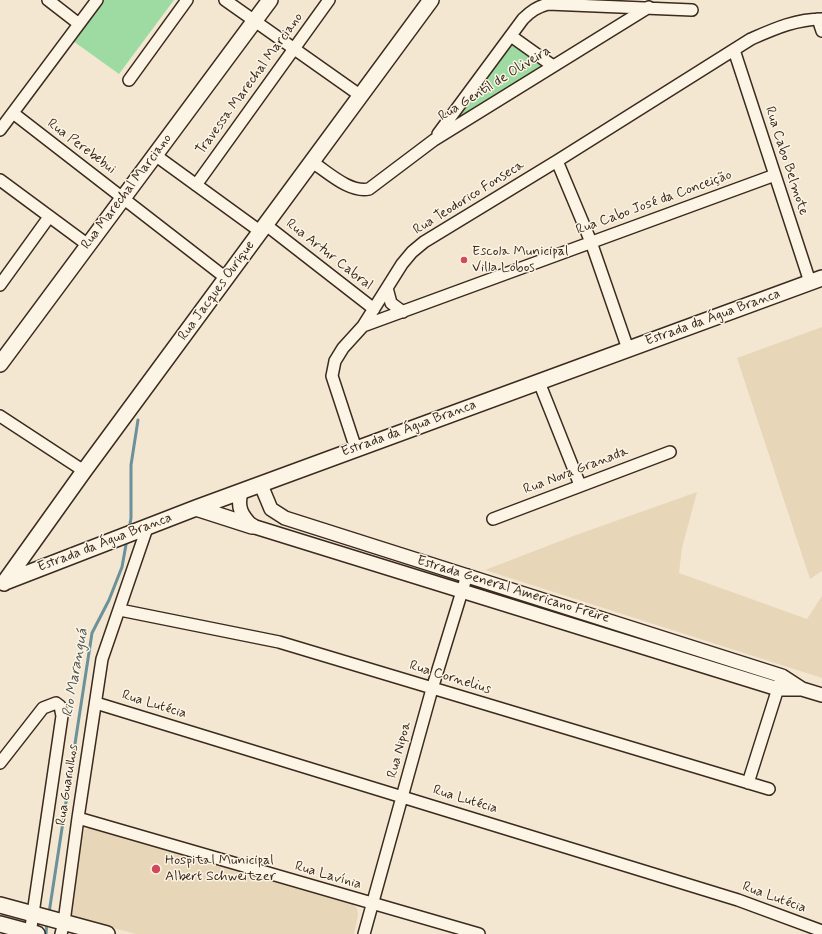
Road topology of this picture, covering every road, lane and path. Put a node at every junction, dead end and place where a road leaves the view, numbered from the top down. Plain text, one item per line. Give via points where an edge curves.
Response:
1 (48, 0) edge
2 (97, 0) edge
3 (187, 0) edge
4 (225, 0) edge
5 (270, 0) edge
6 (329, 0) edge
7 (431, 0) edge
8 (649, 7) junction
9 (692, 10) dead end
10 (820, 19) edge
11 (255, 21) junction
12 (79, 24) junction
13 (822, 31) edge
14 (511, 36) junction
15 (293, 48) junction
16 (734, 50) junction
17 (553, 66) junction
18 (129, 80) dead end
19 (361, 96) junction
20 (13, 113) junction
21 (1, 126) edge
22 (434, 140) junction
23 (155, 155) junction
24 (557, 161) junction
25 (312, 162) junction
26 (775, 175) junction
27 (0, 180) edge
28 (196, 185) junction
29 (123, 198) junction
30 (49, 217) junction
31 (263, 228) junction
32 (591, 242) junction
33 (88, 245) junction
34 (226, 278) junction
35 (816, 280) edge
36 (0, 286) edge
37 (387, 288) junction
38 (374, 309) junction
39 (403, 312) junction
40 (363, 326) junction
41 (628, 349) junction
42 (0, 364) edge
43 (539, 382) junction
44 (0, 416) edge
45 (356, 449) junction
46 (670, 452) dead end
47 (84, 471) junction
48 (261, 485) junction
49 (580, 485) junction
50 (241, 492) junction
51 (196, 508) junction
52 (493, 519) dead end
53 (252, 526) junction
54 (143, 529) junction
55 (31, 545) junction
56 (50, 564) junction
57 (467, 575) junction
58 (2, 585) edge
59 (462, 591) junction
60 (120, 610) junction
61 (782, 676) junction
62 (432, 689) junction
63 (778, 689) junction
64 (802, 689) junction
65 (822, 695) edge
66 (96, 703) junction
67 (0, 763) edge
68 (748, 783) junction
69 (769, 790) dead end
70 (403, 796) junction
71 (78, 818) junction
72 (372, 904) junction
73 (0, 905) edge
74 (51, 921) edge
75 (0, 924) edge
76 (822, 931) edge
77 (32, 933) edge
78 (107, 934) edge
79 (364, 934) edge
80 (479, 934) edge

1 - 12 street
2 - 12 street
3 - 18 street
4 - 11 street
5 - 11 main road, Rua Marechal Marciano
6 - 15 street, Travessa Marechal Marciano
7 - 19 main road, Rua Jacques Ourique
8 - 9 street
8 - 14 street via 548,4 530,12
8 - 17 street, Rua Gentil de Oliveira
10 - 13 street
10 - 16 street, Rua Teodorico Fonseca via 782,25
11 - 15 street
11 - 23 main road, Rua Marechal Marciano
12 - 20 street
14 - 17 street
14 - 22 street
15 - 19 street
15 - 28 street, Travessa Marechal Marciano
16 - 24 street, Rua Teodorico Fonseca
16 - 26 street, Rua Cabo Belmote
17 - 22 street, Rua Gentil de Oliveira
19 - 25 main road, Rua Jacques Ourique
20 - 21 street
20 - 29 street, Rua Perebebui
22 - 25 street, Rua Gentil de Oliveira via 375,185 361,190 345,184
23 - 28 street, Rua Artur Cabral
23 - 29 main road, Rua Marechal Marciano
24 - 32 street
24 - 37 street, Rua Teodorico Fonseca via 424,242 412,252
25 - 31 main road, Rua Jacques Ourique
26 - 32 street, Rua Cabo José da Conceição
26 - 35 street, Rua Cabo Belmote
27 - 30 street
28 - 31 street, Rua Artur Cabral
29 - 33 main road, Rua Marechal Marciano
29 - 34 street, Rua Perebebui
30 - 33 street
30 - 36 street
31 - 34 main road, Rua Jacques Ourique
31 - 38 street, Rua Artur Cabral
32 - 39 street, Rua Cabo José da Conceição
32 - 41 street
33 - 42 main road, Rua Marechal Marciano
34 - 47 main road, Rua Jacques Ourique
35 - 41 main road, Estrada da Água Branca
37 - 38 street, Rua Teodorico Fonseca
37 - 39 street via 391,303
38 - 40 street, Rua Teodorico Fonseca
39 - 40 street, Rua Cabo José da Conceição
40 - 45 street, Rua Teodorico Fonseca via 342,348 335,361 332,376
41 - 43 main road, Estrada da Água Branca
43 - 45 main road, Estrada da Água Branca
43 - 49 street
44 - 47 street
45 - 48 main road, Estrada da Água Branca
46 - 49 street, Rua Nova Granada
47 - 55 main road, Rua Jacques Ourique
48 - 50 main road, Estrada da Água Branca
48 - 57 street, Estrada General Americano Freire via 268,504 279,516
49 - 52 street, Rua Nova Granada
50 - 51 main road, Estrada da Água Branca
50 - 53 street via 240,512
51 - 53 main road
51 - 54 main road, Estrada da Água Branca
53 - 59 street, Estrada General Americano Freire
54 - 56 main road, Estrada da Água Branca
54 - 60 street, Rua Guarulhos
55 - 56 main road via 32,553 37,559
55 - 58 main road, Rua Jacques Ourique
56 - 58 main road, Estrada da Água Branca
57 - 59 street, Rua Nipoa
57 - 61 street, Estrada General Americano Freire
59 - 62 street, Rua Nipoa
59 - 63 street, Estrada General Americano Freire
60 - 62 street, Rua Cornelius via 279,642
60 - 66 street, Rua Guarulhos via 102,659
61 - 63 street
61 - 64 street, Estrada General Americano Freire
62 - 68 street, Rua Cornelius
62 - 70 street, Rua Nipoa
63 - 64 street, Estrada General Americano Freire
63 - 68 street
64 - 65 street, Estrada General Americano Freire
66 - 70 street, Rua Lutécia
66 - 71 street, Rua Guarulhos
67 - 74 street, Rua Guarulhos via 43,708 56,703 60,706 62,716
68 - 69 street, Rua Cornelius
70 - 72 street, Rua Nipoa
70 - 76 street, Rua Lutécia via 738,900
71 - 72 street, Rua Lavínia
71 - 74 street, Rua Guarulhos
72 - 79 street, Rua Nipoa
72 - 80 street, Rua Lavínia
73 - 74 main road
74 - 77 street, Rua Guarulhos
74 - 78 main road
75 - 77 main road

